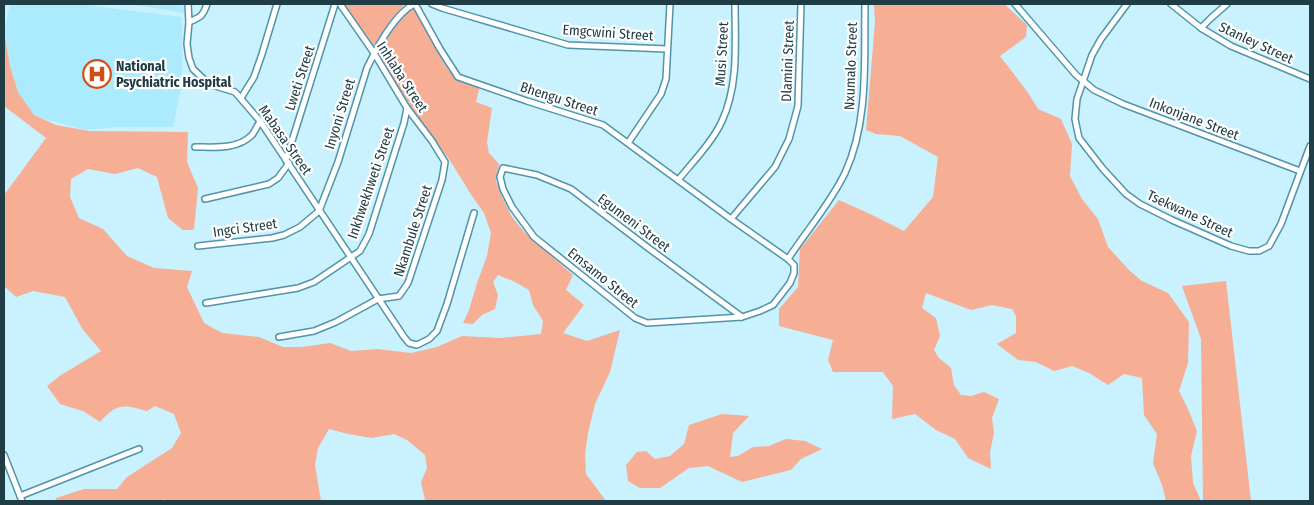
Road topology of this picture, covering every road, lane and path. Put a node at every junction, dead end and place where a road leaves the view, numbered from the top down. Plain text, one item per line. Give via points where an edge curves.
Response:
1 (188, 4) edge
2 (207, 4) edge
3 (277, 4) edge
4 (335, 4) edge
5 (340, 4) edge
6 (415, 4) edge
7 (432, 4) edge
8 (670, 4) edge
9 (735, 4) edge
10 (801, 4) edge
11 (865, 4) edge
12 (1015, 4) edge
13 (1127, 4) edge
14 (1171, 4) edge
15 (1227, 4) edge
16 (189, 22) junction
17 (1201, 28) junction
18 (667, 49) junction
19 (374, 53) junction
20 (1310, 79) edge
21 (1083, 81) junction
22 (241, 98) junction
23 (407, 108) junction
24 (260, 121) junction
25 (628, 143) junction
26 (1310, 146) edge
27 (195, 147) dead end
28 (287, 162) junction
29 (445, 162) joint
30 (503, 168) joint
31 (1300, 172) junction
32 (678, 180) junction
33 (205, 198) dead end
34 (319, 211) junction
35 (474, 213) dead end
36 (731, 219) junction
37 (198, 246) dead end
38 (350, 258) junction
39 (788, 258) junction
40 (378, 299) junction
41 (206, 303) dead end
42 (742, 316) junction
43 (279, 337) dead end
44 (139, 449) dead end
45 (4, 455) edge
46 (21, 499) edge

1 - 16 street, Mabasa Street
2 - 16 street via 204,14
3 - 22 street via 254,76
4 - 28 street, Lweti Street
5 - 19 street, Inhlaba Street
6 - 19 street via 399,15
6 - 25 street, Bhengu Street via 458,77 603,125
7 - 18 street, Emgcwini Street via 568,45
8 - 18 street
9 - 32 street, Musi Street via 735,72 730,98 722,122
10 - 36 street, Dlamini Street via 798,106 789,139 775,167
11 - 39 street, Nxumalo Street via 864,100 856,142 845,172 828,203
12 - 21 street, Inkonjane Street
13 - 21 street, Tsekwane Street via 1100,39
14 - 17 street, Stanley Street
15 - 17 street
16 - 22 street, Mabasa Street via 187,44 193,69 209,84 235,92
17 - 20 street, Stanley Street via 1231,46
18 - 25 street via 666,79 661,94
19 - 23 street, Inhlaba Street
19 - 34 street, Inyoni Street via 366,68 338,162
21 - 31 street, Inkonjane Street via 1123,104
21 - 31 street, Tsekwane Street via 1074,119 1079,138 1103,169 1140,204 1231,246 1259,251 1269,246 1281,224
22 - 24 street, Mabasa Street
23 - 29 street, Inhlaba Street
23 - 38 street, Inkhwekhweti Street via 369,234 360,251
24 - 27 street via 244,142 227,147
24 - 28 street, Mabasa Street
25 - 32 street, Bhengu Street
26 - 31 street, Tsekwane Street
28 - 33 street via 278,178 269,184
28 - 34 street, Mabasa Street
29 - 40 street, Nkambule Street via 408,284 399,296
30 - 42 street, Egumeni Street via 537,175 571,189
30 - 42 street, Emsamo Street via 500,177 503,188 534,237 635,318 647,322
32 - 36 street, Bhengu Street
34 - 37 street, Ingci Street via 300,226 272,238
34 - 38 street, Mabasa Street
35 - 40 street, Mabasa Street via 447,304 437,330 429,339 417,345 409,343
36 - 39 street, Bhengu Street
38 - 40 street, Mabasa Street
38 - 41 street, Inkhwekhweti Street via 314,282 298,288
39 - 42 street, Emsamo Street via 794,265 794,273 781,295 773,305
40 - 43 street, Nkambule Street via 336,322
44 - 46 street
45 - 46 street

